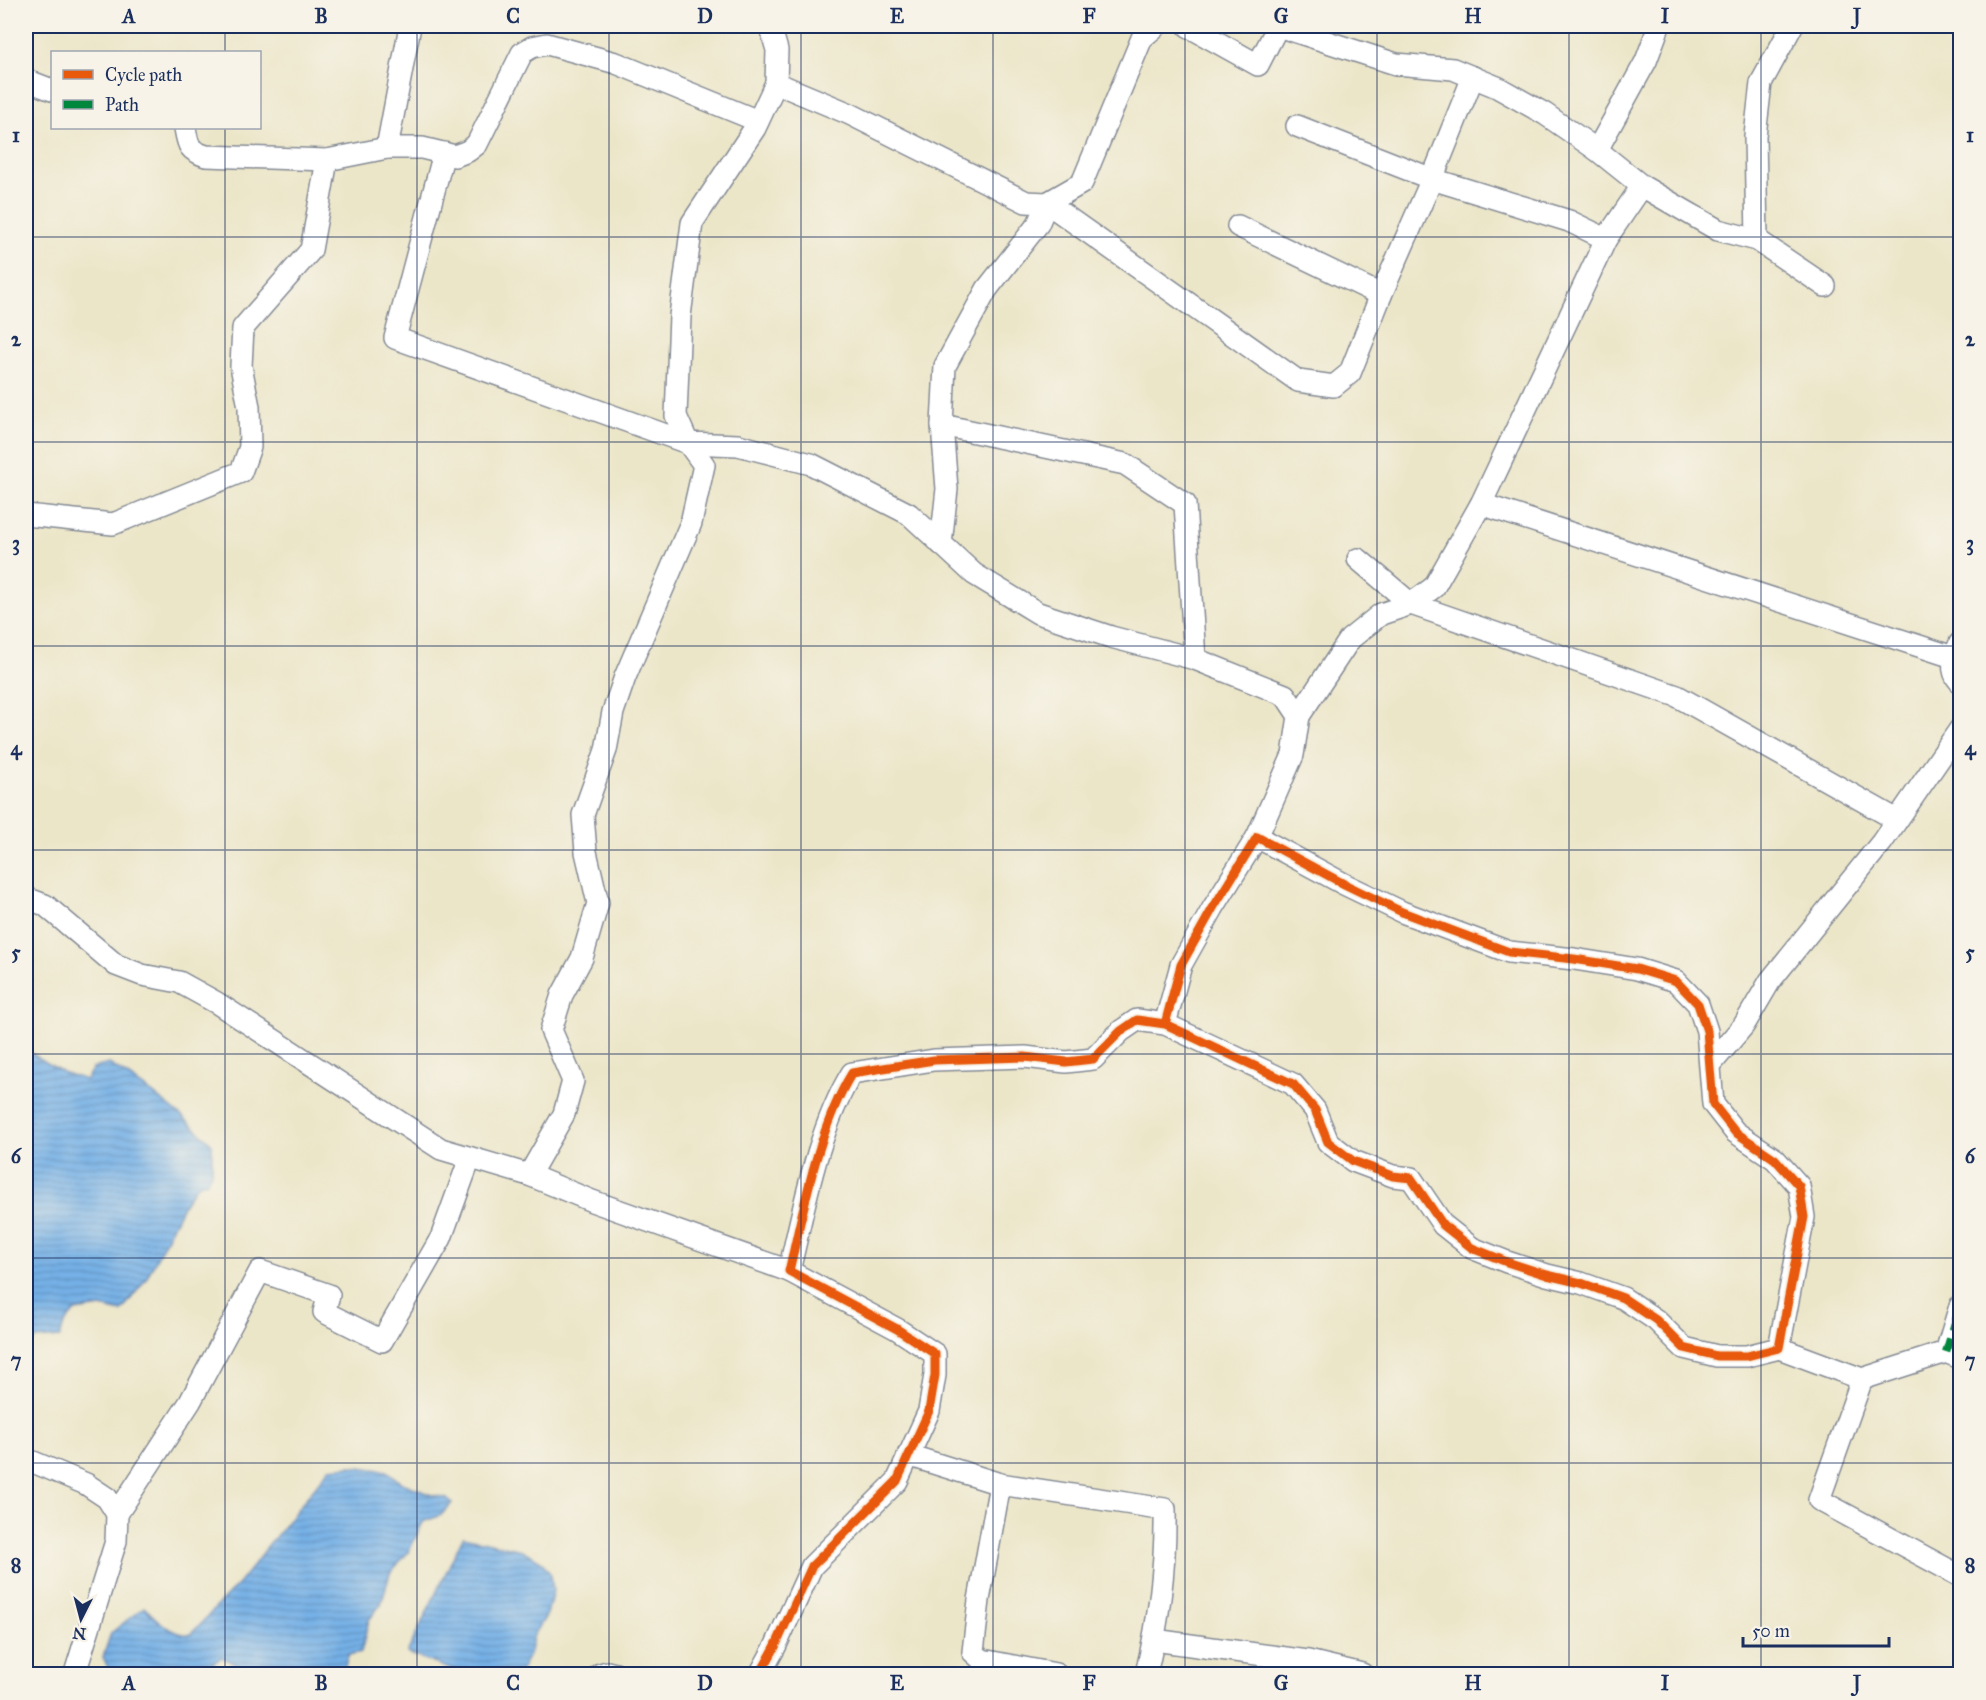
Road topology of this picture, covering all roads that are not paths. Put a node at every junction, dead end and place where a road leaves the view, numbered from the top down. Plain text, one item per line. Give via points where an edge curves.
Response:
1 (410, 26) edge
2 (770, 26) edge
3 (1156, 26) edge
4 (1188, 26) edge
5 (1659, 26) edge
6 (1792, 26) edge
7 (1473, 77) junction
8 (26, 80) edge
9 (776, 83) junction
10 (51, 90) edge
11 (758, 121) junction
12 (1297, 126) dead end
13 (185, 129) edge
14 (387, 148) junction
15 (1597, 150) junction
16 (444, 153) junction
17 (327, 160) junction
18 (1432, 179) junction
19 (1642, 186) junction
20 (1047, 203) junction
21 (1238, 226) dead end
22 (1606, 239) junction
23 (1757, 240) junction
24 (1825, 286) dead end
25 (1381, 295) junction
26 (942, 425) junction
27 (688, 443) junction
28 (1481, 504) junction
29 (26, 515) edge
30 (941, 544) junction
31 (1358, 559) dead end
32 (1411, 604) junction
33 (1957, 650) edge
34 (1195, 659) junction
35 (1960, 682) edge
36 (1299, 716) junction
37 (1960, 729) edge
38 (1897, 820) junction
39 (1257, 837) junction
40 (26, 898) edge
41 (1165, 1024) junction
42 (1711, 1064) junction
43 (470, 1158) junction
44 (529, 1175) junction
45 (789, 1271) junction
46 (1960, 1306) edge
47 (1779, 1347) junction
48 (1953, 1355) edge
49 (1862, 1379) junction
50 (908, 1455) junction
51 (26, 1460) edge
52 (1000, 1484) junction
53 (117, 1514) junction
54 (1960, 1576) edge
55 (1154, 1640) junction
56 (76, 1674) edge
57 (600, 1674) edge
58 (615, 1674) edge
59 (760, 1674) edge
60 (1056, 1674) edge
61 (1146, 1674) edge
62 (1362, 1674) edge

1 - 14 street
2 - 9 street via 777,50
3 - 20 street via 1142,38 1082,183
4 - 7 street via 1258,65 1278,26 1396,64 1453,69
5 - 15 street via 1646,61
6 - 23 street via 1761,84 1755,136
7 - 15 street via 1545,114
7 - 18 street
8 - 10 street
9 - 11 street
9 - 20 street via 850,114 1026,202
11 - 16 street via 616,63 547,44 522,53 477,144 454,156
11 - 27 street via 692,223 680,316 676,416
12 - 18 street
13 - 17 street via 193,151 206,156
14 - 16 street via 422,148
14 - 17 street
15 - 19 street
16 - 27 street via 395,338
17 - 29 street via 311,250 243,328 241,366 249,407 250,447 241,472 113,524
18 - 22 street via 1569,220
18 - 25 street
19 - 22 street
19 - 23 street via 1718,230
20 - 25 street via 1298,381 1334,386 1350,374
20 - 26 street via 1038,225 987,289 945,366
21 - 25 street
22 - 28 street
23 - 24 street
26 - 30 street via 947,489
26 - 34 street via 1125,464 1185,504
27 - 30 street via 738,445 812,464 909,514
27 - 44 street via 704,465 691,523 625,677 606,750 583,814 586,852 598,903 582,958 562,996 551,1030 573,1081 564,1114
28 - 32 street via 1434,587
28 - 33 street
30 - 34 street via 974,574 1038,613
31 - 32 street
32 - 36 street via 1381,614 1350,639
32 - 38 street via 1677,696
33 - 35 street via 1956,677
34 - 36 street via 1285,695
36 - 39 street via 1293,755
37 - 38 street
38 - 42 street via 1770,981 1744,1024
39 - 41 street via 1181,965
39 - 42 street via 1402,912 1509,952 1574,958 1637,969 1676,981 1698,1004 1707,1031
40 - 43 street via 45,905 116,965 179,982 218,1003 441,1149
41 - 45 street via 1137,1020 1093,1059 933,1060 852,1073 838,1095
41 - 47 street via 1293,1084 1315,1110 1328,1142 1353,1161 1393,1176 1411,1178 1443,1225 1472,1248 1623,1298 1656,1320 1684,1348 1717,1356 1747,1356
42 - 47 street via 1713,1104 1735,1132 1775,1159 1799,1186 1804,1217
43 - 44 street
43 - 53 street via 441,1238 382,1341 324,1312 329,1295 260,1271 190,1402
44 - 45 street via 592,1202
45 - 50 street via 935,1354 929,1411
46 - 48 street
47 - 49 street
48 - 49 street
49 - 54 street via 1819,1500
50 - 52 street
50 - 59 street via 897,1480 812,1566
51 - 53 street via 86,1484 107,1498
52 - 55 street via 1165,1509 1165,1549
52 - 60 street via 973,1652 982,1660
53 - 56 street via 117,1541
55 - 61 street
55 - 62 street via 1308,1661
57 - 58 street

